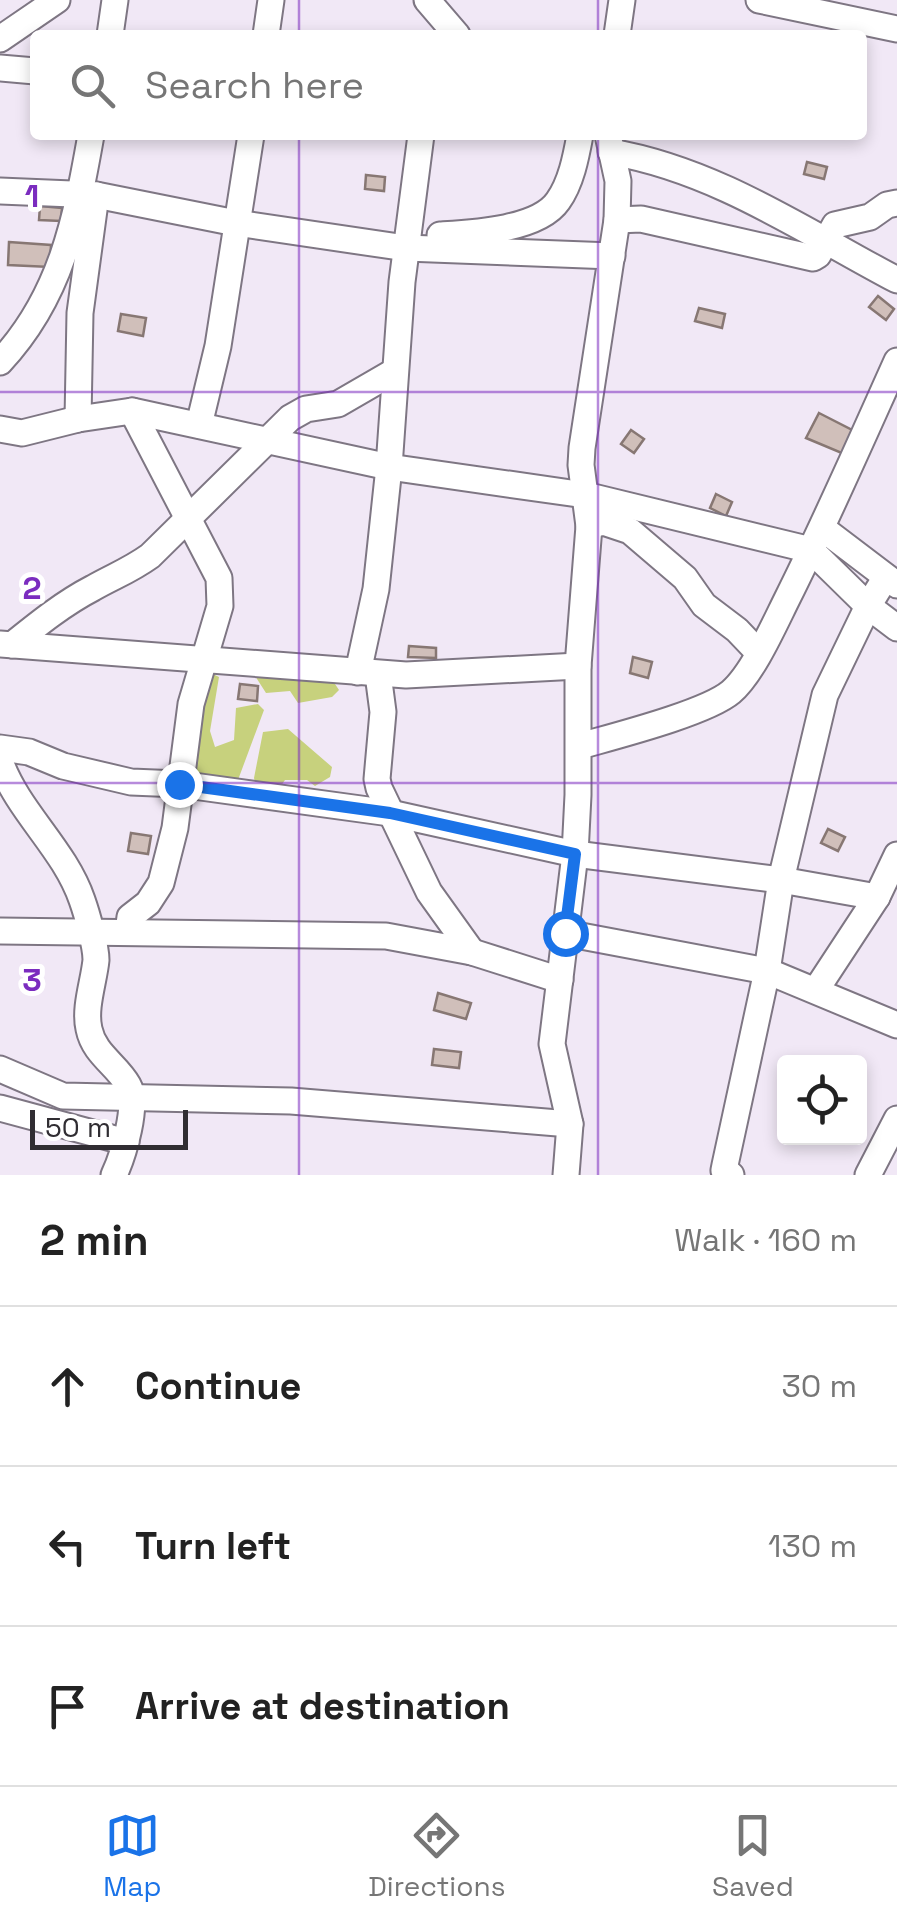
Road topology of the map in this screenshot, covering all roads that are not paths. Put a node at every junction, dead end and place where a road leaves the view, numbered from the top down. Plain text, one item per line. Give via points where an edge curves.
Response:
1 (57, 0) edge
2 (271, 0) edge
3 (428, 0) edge
4 (622, 0) edge
5 (759, 0) edge
6 (826, 6) edge
7 (897, 28) edge
8 (267, 30) edge
9 (454, 30) edge
10 (618, 30) edge
11 (0, 39) edge
12 (0, 68) edge
13 (30, 71) edge
14 (91, 140) edge
15 (249, 140) edge
16 (421, 140) edge
17 (579, 140) edge
18 (610, 143) edge
19 (0, 191) edge
20 (89, 194) junction
21 (897, 203) edge
22 (618, 220) junction
23 (236, 224) junction
24 (826, 243) junction
25 (411, 248) junction
26 (612, 256) junction
27 (897, 280) edge
28 (897, 361) edge
29 (0, 362) edge
30 (394, 372) junction
31 (132, 411) junction
32 (78, 419) junction
33 (199, 425) junction
34 (0, 428) edge
35 (268, 440) junction
36 (389, 467) junction
37 (585, 495) junction
38 (188, 515) junction
39 (589, 526) junction
40 (817, 539) junction
41 (892, 581) edge
42 (868, 606) junction
43 (897, 628) edge
44 (6, 645) edge
45 (758, 652) junction
46 (204, 660) junction
47 (578, 666) junction
48 (368, 673) junction
49 (580, 746) junction
50 (0, 748) edge
51 (0, 761) edge
52 (179, 784) junction
53 (390, 813) junction
54 (575, 854) junction
55 (897, 855) edge
56 (780, 880) junction
57 (877, 897) junction
58 (0, 931) edge
59 (128, 932) junction
60 (565, 933) junction
61 (90, 934) junction
62 (472, 952) junction
63 (767, 971) junction
64 (560, 980) junction
65 (816, 990) junction
66 (897, 1025) edge
67 (0, 1070) edge
68 (132, 1098) junction
69 (0, 1108) edge
70 (897, 1119) edge
71 (570, 1124) junction
72 (126, 1142) junction
73 (114, 1175) edge
74 (566, 1175) edge
75 (731, 1175) edge
76 (868, 1175) edge

1 - 11 street
2 - 8 street
3 - 9 street
4 - 10 street
5 - 6 street
6 - 7 street
12 - 13 street
14 - 20 street
15 - 23 street
16 - 25 street
17 - 25 street via 572,171 548,211 485,232 428,236
18 - 22 street
18 - 24 street via 717,183
19 - 20 street
20 - 23 street
20 - 29 street via 36,318
20 - 32 street
21 - 24 street via 834,225
22 - 24 street via 640,219 806,259
22 - 26 street
23 - 25 street
23 - 33 street
24 - 27 street
25 - 26 street
25 - 30 street
26 - 37 street via 582,448
28 - 40 street
30 - 35 street via 338,404 290,418
30 - 36 street
31 - 32 street
31 - 33 street
31 - 38 street
32 - 34 street via 22,433
33 - 35 street
35 - 36 street
35 - 38 street
36 - 37 street
36 - 48 street
37 - 39 street
37 - 40 street
38 - 44 street via 150,556
38 - 46 street via 219,578 220,606
39 - 45 street via 603,522 630,531
39 - 47 street
40 - 41 street
40 - 42 street
40 - 45 street
41 - 42 street
42 - 43 street
42 - 56 street via 825,695
44 - 46 street
45 - 49 street via 723,697
46 - 48 street
46 - 52 street
47 - 48 street
47 - 49 street
48 - 53 street via 383,712 377,779
49 - 54 street
50 - 52 street via 131,782
51 - 61 street via 82,899
52 - 53 street
52 - 59 street via 161,883 130,917
53 - 54 street
53 - 62 street via 429,892
54 - 56 street
54 - 60 street
55 - 57 street
56 - 57 street
56 - 63 street
57 - 65 street
58 - 61 street
59 - 61 street
59 - 62 street via 386,936
60 - 63 street
60 - 64 street
61 - 68 street via 96,959 88,1028
62 - 64 street
63 - 65 street
63 - 75 street via 724,1170
64 - 71 street via 552,1044
65 - 66 street
67 - 68 street via 63,1096
68 - 71 street via 291,1101
68 - 72 street
69 - 72 street
70 - 76 street
71 - 74 street
72 - 73 street

